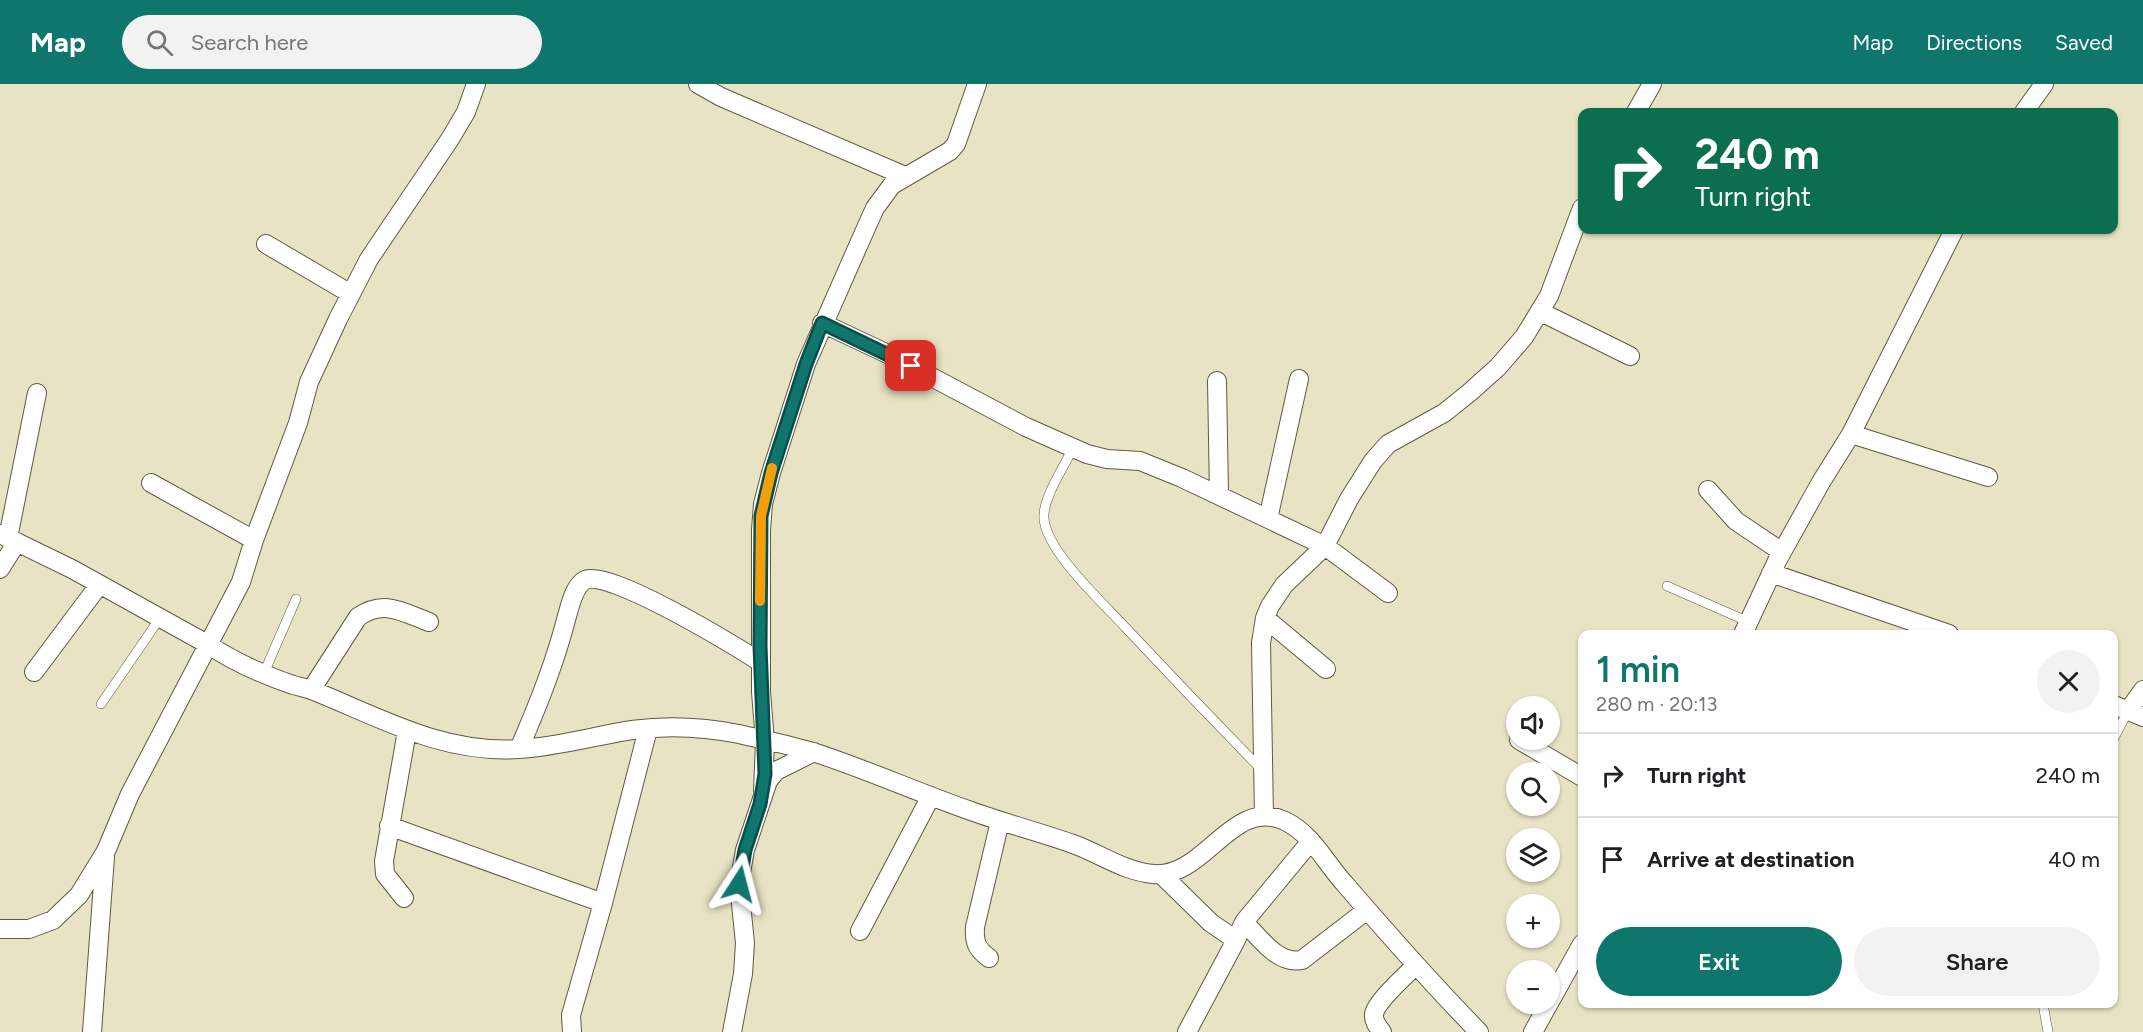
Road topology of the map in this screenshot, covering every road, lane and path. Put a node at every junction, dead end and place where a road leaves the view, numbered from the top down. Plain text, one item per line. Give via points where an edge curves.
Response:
1 (476, 84) edge
2 (698, 84) edge
3 (977, 84) edge
4 (1652, 84) edge
5 (2044, 84) edge
6 (1638, 108) edge
7 (2027, 108) edge
8 (905, 176) junction
9 (1578, 220) edge
10 (1952, 234) edge
11 (266, 244) dead end
12 (351, 294) junction
13 (1541, 312) junction
14 (822, 323) junction
15 (1630, 356) dead end
16 (1299, 379) dead end
17 (1217, 381) dead end
18 (37, 393) dead end
19 (1851, 434) junction
20 (1073, 448) junction
21 (1988, 477) dead end
22 (151, 483) dead end
23 (1708, 490) dead end
24 (1219, 495) junction
25 (1268, 519) junction
26 (8, 538) edge
27 (254, 540) junction
28 (1325, 546) junction
29 (1782, 552) junction
30 (0, 569) edge
31 (1771, 573) junction
32 (99, 585) junction
33 (1667, 586) dead end
34 (1388, 593) dead end
35 (296, 599) dead end
36 (160, 618) junction
37 (1265, 618) junction
38 (429, 622) dead end
39 (1746, 628) edge
40 (1937, 630) edge
41 (209, 645) junction
42 (760, 662) junction
43 (1326, 669) dead end
44 (34, 672) dead end
45 (264, 673) junction
46 (311, 690) junction
47 (2143, 690) edge
48 (101, 704) dead end
49 (2128, 711) edge
50 (648, 729) junction
51 (407, 730) junction
52 (2118, 730) edge
53 (765, 741) junction
54 (519, 749) junction
55 (1537, 750) edge
56 (813, 752) junction
57 (1263, 770) junction
58 (1578, 775) edge
59 (763, 791) junction
60 (931, 796) junction
61 (1264, 816) junction
62 (1000, 821) junction
63 (389, 826) junction
64 (1311, 841) junction
65 (106, 851) junction
66 (1162, 875) junction
67 (404, 898) dead end
68 (603, 903) junction
69 (1367, 910) junction
70 (1244, 922) junction
71 (0, 929) edge
72 (860, 931) dead end
73 (1236, 940) junction
74 (1578, 951) edge
75 (989, 958) dead end
76 (1415, 966) junction
77 (2044, 1008) edge
78 (92, 1032) edge
79 (572, 1032) edge
80 (732, 1032) edge
81 (1187, 1032) edge
82 (1382, 1032) edge
83 (1479, 1032) edge
84 (1533, 1032) edge
85 (2048, 1032) edge

1 - 12 street via 450,139 369,259
2 - 8 street
3 - 8 street via 956,144
4 - 6 street
5 - 7 street
8 - 14 street via 892,185 875,208
9 - 13 street
10 - 19 street
11 - 12 street
12 - 27 street via 309,382 298,423
13 - 15 street
13 - 28 street via 1505,360 1476,387 1444,413 1388,444 1349,499
14 - 20 street via 1026,428
14 - 42 street via 763,504
16 - 25 street
17 - 24 street
18 - 26 street
19 - 21 street
19 - 29 street
20 - 24 street via 1107,459 1140,461
20 - 57 lane via 1044,506 1044,521 1052,540 1071,568 1170,676
22 - 27 street
23 - 29 street via 1736,521
24 - 25 street
25 - 28 street
26 - 30 street
26 - 32 street
27 - 41 street via 241,582
28 - 34 street
28 - 37 street via 1284,585
29 - 31 street
31 - 39 street
31 - 40 street
32 - 36 street
32 - 44 street
33 - 39 lane
35 - 45 lane
36 - 41 street
36 - 48 lane
37 - 43 street
37 - 57 street via 1261,643
38 - 46 street via 387,607 368,610 358,616
41 - 45 street
41 - 65 street via 130,794
42 - 53 street
42 - 54 street via 652,601 603,580 585,580 571,603 553,667
45 - 46 street
46 - 51 street
47 - 49 street
49 - 52 lane
50 - 53 street via 707,728
50 - 54 street
50 - 68 street
51 - 54 street via 472,748
51 - 63 street
53 - 56 street
53 - 59 street
55 - 58 street
56 - 59 street via 776,771
56 - 60 street
57 - 61 street
59 - 80 street via 739,884 745,943
60 - 62 street
60 - 72 street
61 - 64 street via 1288,822
61 - 66 street via 1248,819 1208,851 1180,869
62 - 66 street via 1075,845 1123,868
62 - 75 street via 975,927 974,941
63 - 67 street via 385,873
63 - 68 street
64 - 69 street
64 - 70 street
65 - 71 street via 79,895 53,920 29,929
65 - 78 street
66 - 73 street via 1211,923
68 - 79 street via 571,1016
69 - 70 street via 1302,960 1294,962 1278,955
69 - 76 street
70 - 73 street
73 - 81 street
74 - 84 street
76 - 82 street via 1378,1005 1374,1014
76 - 83 street
77 - 85 lane

